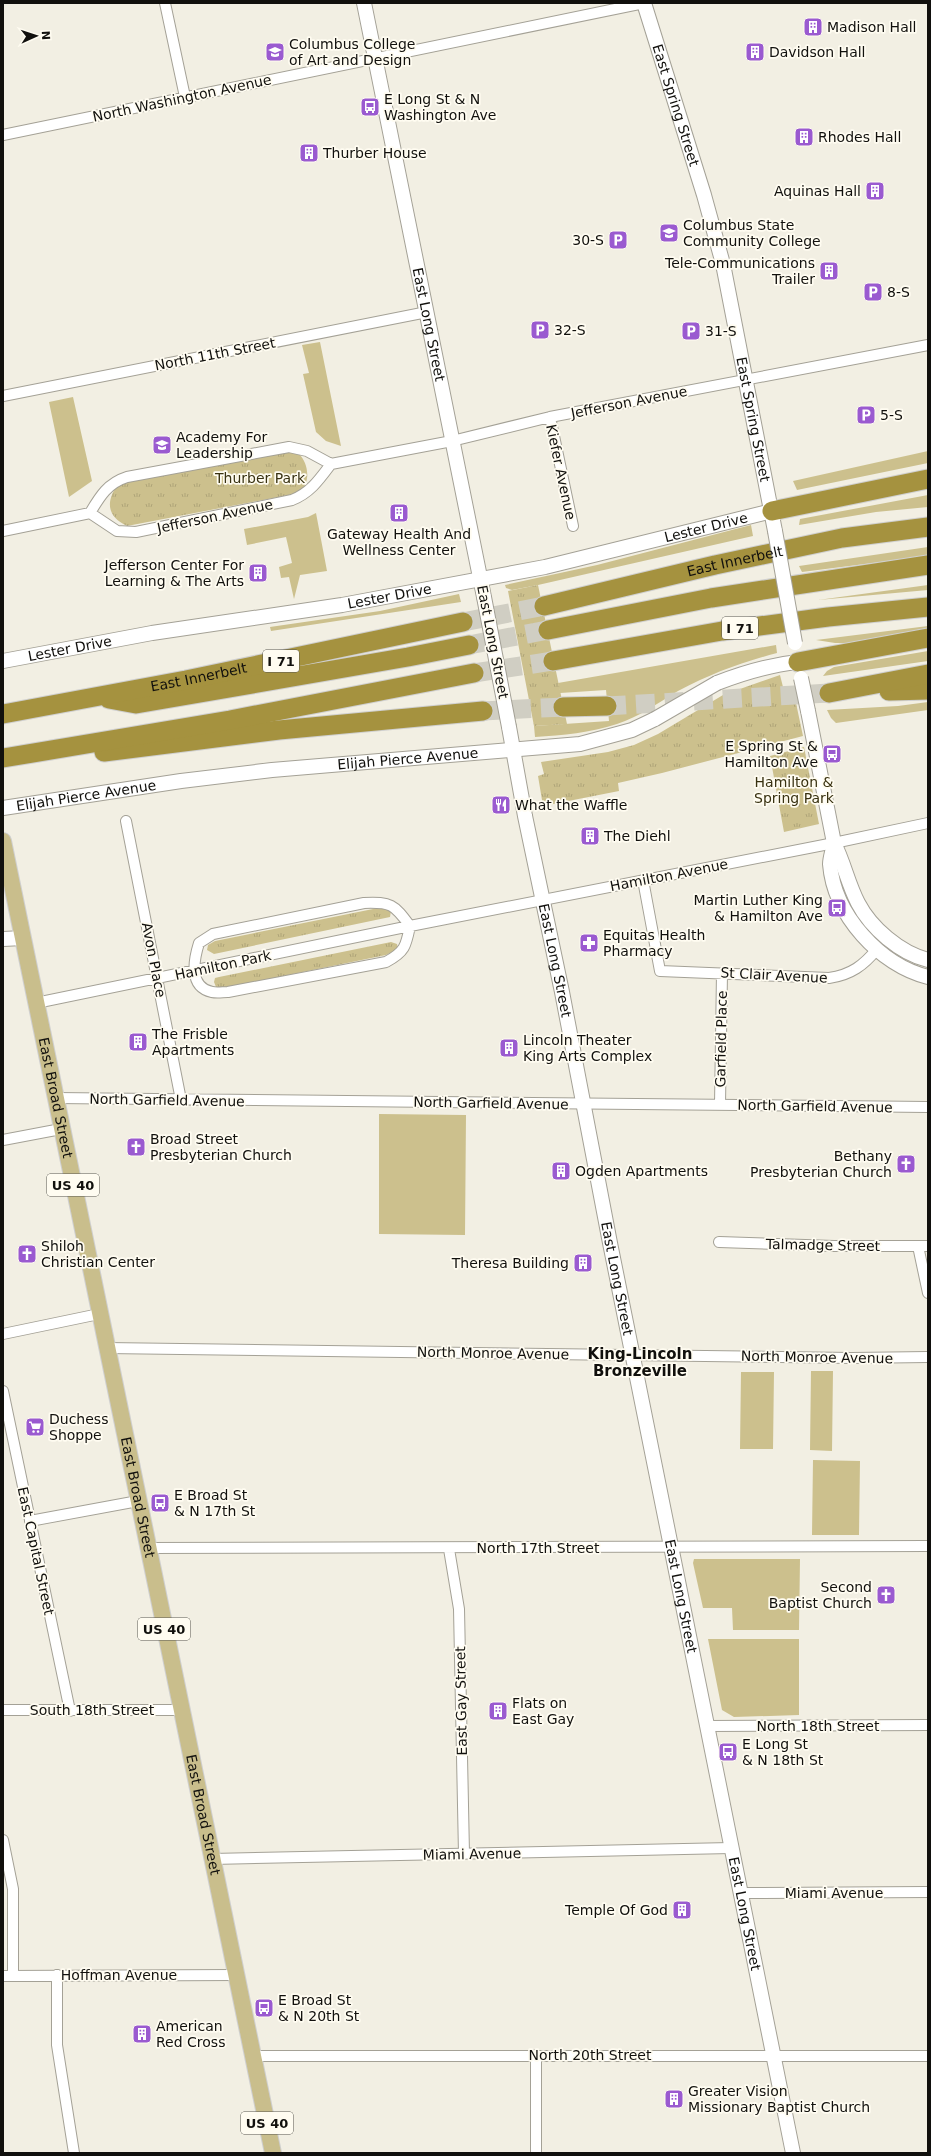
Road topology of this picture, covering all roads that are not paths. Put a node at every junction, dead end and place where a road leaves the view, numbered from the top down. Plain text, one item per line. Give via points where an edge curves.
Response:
1 (166, 3) edge
2 (364, 3) edge
3 (644, 3) edge
4 (375, 58) junction
5 (185, 97) junction
6 (3, 135) edge
7 (427, 312) junction
8 (928, 345) edge
9 (747, 380) junction
10 (3, 396) edge
11 (550, 417) junction
12 (452, 441) junction
13 (331, 464) junction
14 (928, 479) edge
15 (772, 511) junction
16 (90, 513) junction
17 (573, 526) dead end
18 (928, 527) edge
19 (3, 531) edge
20 (928, 565) edge
21 (928, 576) edge
22 (481, 579) junction
23 (832, 579) junction
24 (544, 606) tunnel mouth
25 (928, 607) edge
26 (463, 622) tunnel mouth
27 (548, 630) tunnel mouth
28 (928, 638) edge
29 (468, 645) tunnel mouth
30 (3, 661) edge
31 (553, 661) tunnel mouth
32 (800, 670) junction
33 (474, 673) tunnel mouth
34 (928, 674) edge
35 (928, 690) edge
36 (98, 697) junction
37 (607, 706) tunnel mouth
38 (563, 707) tunnel mouth
39 (483, 711) tunnel mouth
40 (3, 714) edge
41 (513, 751) junction
42 (38, 752) junction
43 (3, 758) edge
44 (3, 808) edge
45 (126, 821) dead end
46 (928, 823) edge
47 (3, 841) edge
48 (834, 843) junction
49 (643, 880) junction
50 (543, 900) junction
51 (410, 926) junction
52 (23, 938) junction
53 (3, 939) edge
54 (877, 949) junction
55 (928, 960) edge
56 (194, 971) junction
57 (722, 973) junction
58 (928, 977) edge
59 (157, 979) junction
60 (36, 1003) junction
61 (55, 1098) junction
62 (181, 1100) junction
63 (582, 1104) junction
64 (720, 1105) junction
65 (928, 1107) edge
66 (61, 1129) junction
67 (3, 1140) edge
68 (719, 1242) dead end
69 (923, 1246) edge
70 (928, 1293) edge
71 (99, 1314) junction
72 (3, 1334) edge
73 (106, 1348) junction
74 (633, 1355) junction
75 (928, 1357) edge
76 (3, 1391) edge
77 (138, 1501) junction
78 (30, 1521) junction
79 (928, 1546) edge
80 (672, 1547) junction
81 (148, 1548) junction
82 (449, 1549) junction
83 (3, 1710) edge
84 (181, 1710) junction
85 (70, 1711) junction
86 (707, 1726) junction
87 (928, 1726) edge
88 (3, 1840) edge
89 (731, 1848) junction
90 (464, 1854) junction
91 (212, 1859) junction
92 (928, 1892) edge
93 (740, 1893) junction
94 (236, 1975) junction
95 (8, 1976) edge
96 (56, 1976) junction
97 (536, 2055) junction
98 (253, 2056) junction
99 (773, 2056) junction
100 (928, 2056) edge
101 (74, 2153) edge
102 (273, 2153) edge
103 (536, 2153) edge
104 (793, 2153) edge

1 - 5 street
2 - 4 street, East Long Street
3 - 4 street, North Washington Avenue
3 - 9 street, East Spring Street via 704,195 724,271
4 - 5 street, North Washington Avenue
4 - 7 street, East Long Street
5 - 6 street, North Washington Avenue
7 - 10 street, North 11th Street
7 - 12 street, East Long Street
8 - 9 street, Jefferson Avenue
9 - 11 street, Jefferson Avenue
9 - 15 street, East Spring Street
11 - 12 street, Jefferson Avenue
11 - 17 street, Kiefer Avenue
12 - 13 street, Jefferson Avenue
12 - 22 street, East Long Street
13 - 16 street via 307,451 289,447 127,477 109,486
13 - 16 street, Jefferson Avenue via 313,488 292,500 136,532 117,531
14 - 15 highway
15 - 22 street, Lester Drive via 545,567
15 - 32 street, East Spring Street, bridge
16 - 19 street
18 - 24 highway, East Innerbelt via 842,538
20 - 23 highway
21 - 23 highway
22 - 30 street, Lester Drive via 342,605 152,633
22 - 41 street, East Long Street, bridge
23 - 27 highway via 711,598
25 - 31 highway, I 71 via 722,631
26 - 36 highway, East Innerbelt / I 71
28 - 32 highway
29 - 36 highway via 136,704
32 - 41 street, Elijah Pierce Avenue, bridge via 771,665 748,671 717,683 632,730 580,744
32 - 48 street, East Spring Street, bridge
33 - 42 highway via 230,720
34 - 35 highway via 829,693
36 - 40 highway, East Innerbelt / I 71
37 - 38 highway
39 - 42 highway via 279,730 134,750 84,754
41 - 44 street, Elijah Pierce Avenue via 272,770
41 - 50 street, East Long Street
42 - 43 highway
45 - 59 street, Avon Place
46 - 48 street, Hamilton Avenue
47 - 52 main road, East Broad Street / US 40
48 - 49 street, Hamilton Avenue
48 - 54 street via 830,863 836,892 859,931
48 - 55 street via 844,862 859,904 871,920 897,946
49 - 50 street, Hamilton Avenue
49 - 57 street, St Clair Avenue via 660,971
50 - 51 street, Hamilton Avenue
50 - 63 street, East Long Street
51 - 56 street, Hamilton Park
51 - 56 street via 407,943 400,954 386,962 228,992 211,992 200,986
51 - 56 street via 397,908 382,903 364,903 220,932 199,943
52 - 53 street
52 - 60 main road, East Broad Street / US 40
54 - 57 street, St Clair Avenue via 857,969 843,976 829,978
54 - 58 street via 914,973
56 - 59 street, Hamilton Park
57 - 64 street, Garfield Place
59 - 60 street, Hamilton Park
59 - 62 street, Avon Place
60 - 61 main road, East Broad Street / US 40
61 - 62 street, North Garfield Avenue
61 - 66 main road, East Broad Street / US 40
62 - 63 street, North Garfield Avenue
63 - 64 street, North Garfield Avenue
63 - 74 street, East Long Street
64 - 65 street, North Garfield Avenue
66 - 67 street
66 - 71 main road, East Broad Street / US 40
68 - 69 street, Talmadge Street
69 - 70 street
71 - 72 street
71 - 73 main road, East Broad Street / US 40
73 - 74 street, North Monroe Avenue
73 - 77 main road, East Broad Street / US 40
74 - 75 street, North Monroe Avenue
74 - 80 street, East Long Street
76 - 78 street, East Capital Street
77 - 78 street
77 - 81 main road, East Broad Street / US 40
78 - 85 street, East Capital Street
79 - 80 street, North 17th Street
80 - 82 street, North 17th Street
80 - 86 street, East Long Street
81 - 82 street, North 17th Street
81 - 84 main road, East Broad Street / US 40
82 - 90 street, East Gay Street via 459,1609
83 - 85 street, South 18th Street
84 - 85 street, South 18th Street
84 - 91 main road, East Broad Street / US 40
86 - 87 street, North 18th Street
86 - 89 street, East Long Street
88 - 95 street via 13,1889
89 - 90 street, Miami Avenue
89 - 93 street, East Long Street
90 - 91 street, Miami Avenue
91 - 94 main road, East Broad Street / US 40
92 - 93 street, Miami Avenue
93 - 99 street, East Long Street
94 - 96 street, Hoffman Avenue
94 - 98 main road, East Broad Street / US 40
95 - 96 street, Hoffman Avenue
96 - 101 street via 57,2045
97 - 98 street, North 20th Street
97 - 99 street, North 20th Street
97 - 103 street
98 - 102 main road, East Broad Street / US 40
99 - 100 street, North 20th Street
99 - 104 street, East Long Street

